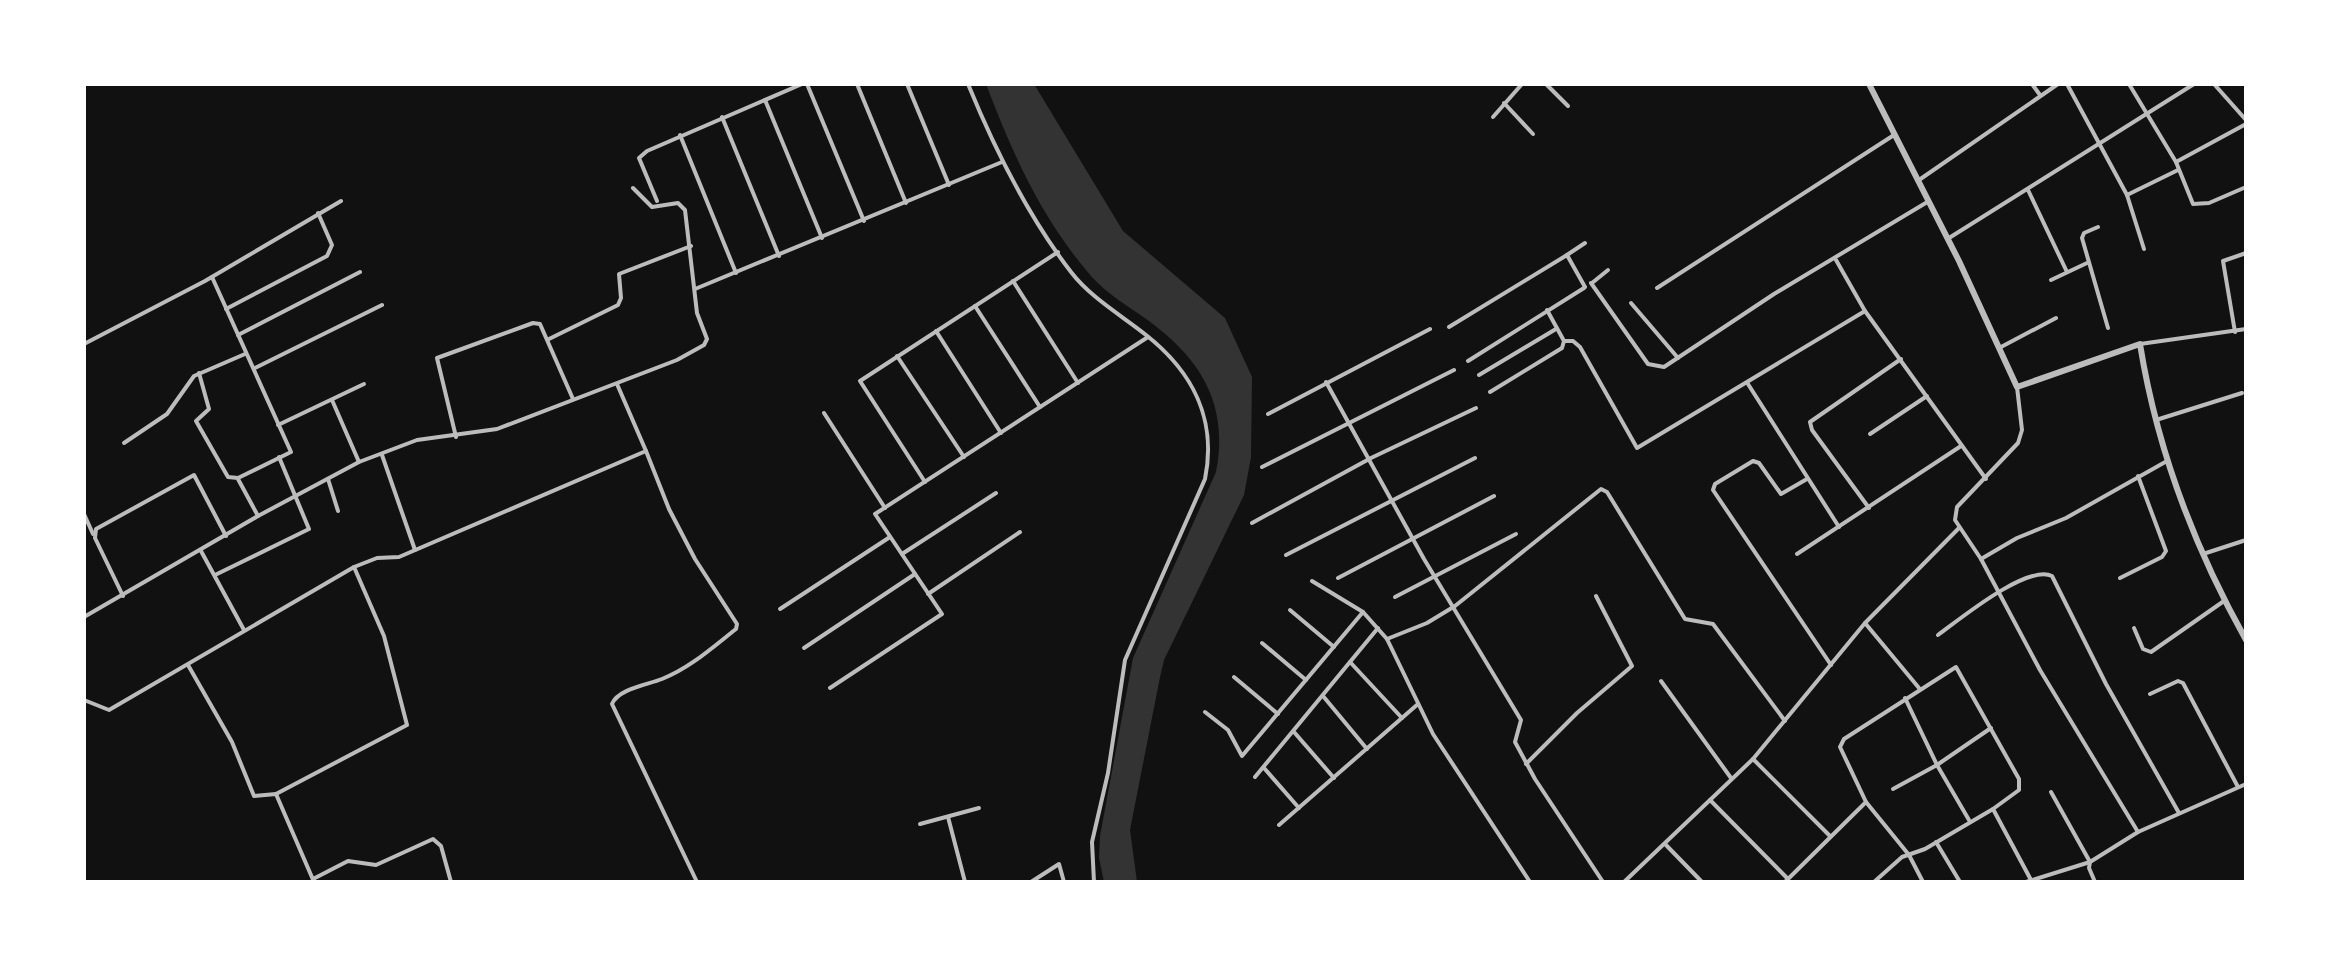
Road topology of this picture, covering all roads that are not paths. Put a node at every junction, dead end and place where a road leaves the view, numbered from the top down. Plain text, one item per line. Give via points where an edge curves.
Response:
1 (805, 84) edge
2 (857, 84) edge
3 (907, 84) edge
4 (968, 84) edge
5 (1522, 84) edge
6 (1546, 84) edge
7 (2032, 84) edge
8 (2058, 84) edge
9 (2067, 84) edge
10 (2129, 84) edge
11 (2194, 84) edge
12 (2214, 84) edge
13 (1873, 86) edge
14 (2040, 95) junction
15 (765, 99) junction
16 (1504, 103) junction
17 (1568, 106) dead end
18 (2149, 115) junction
19 (722, 117) junction
20 (1493, 117) dead end
21 (2246, 122) edge
22 (679, 134) junction
23 (1533, 134) dead end
24 (1894, 135) junction
25 (2100, 146) junction
26 (1002, 162) junction
27 (2176, 162) junction
28 (2178, 170) junction
29 (1917, 181) junction
30 (949, 185) junction
31 (2246, 187) edge
32 (633, 188) dead end
33 (2028, 190) junction
34 (2127, 195) junction
35 (341, 201) dead end
36 (657, 201) dead end
37 (1929, 201) junction
38 (906, 203) junction
39 (318, 213) junction
40 (864, 221) junction
41 (2098, 227) dead end
42 (822, 238) junction
43 (1948, 238) junction
44 (1585, 243) dead end
45 (691, 246) junction
46 (2144, 249) dead end
47 (1058, 252) junction
48 (2246, 253) edge
49 (1567, 255) junction
50 (779, 256) junction
51 (1836, 260) junction
52 (2087, 263) junction
53 (1608, 270) dead end
54 (360, 272) dead end
55 (2067, 272) junction
56 (736, 273) junction
57 (212, 277) junction
58 (2051, 280) dead end
59 (1013, 281) junction
60 (1591, 283) junction
61 (1585, 287) junction
62 (1657, 288) dead end
63 (695, 289) junction
64 (1631, 303) dead end
65 (382, 305) dead end
66 (975, 306) junction
67 (226, 309) junction
68 (1547, 310) junction
69 (1865, 311) junction
70 (2056, 318) dead end
71 (1449, 327) dead end
72 (2108, 328) dead end
73 (1430, 329) dead end
74 (1557, 329) junction
75 (2246, 329) edge
76 (936, 331) junction
77 (2235, 332) junction
78 (238, 335) junction
79 (1148, 337) junction
80 (549, 339) junction
81 (1564, 341) junction
82 (84, 344) edge
83 (2140, 344) junction
84 (2001, 347) junction
85 (245, 354) junction
86 (897, 356) junction
87 (1678, 358) junction
88 (1901, 359) junction
89 (1468, 361) dead end
90 (254, 368) junction
91 (1454, 370) dead end
92 (199, 373) junction
93 (1479, 375) dead end
94 (1326, 382) junction
95 (1078, 383) junction
96 (364, 384) dead end
97 (617, 384) junction
98 (1748, 384) junction
99 (2017, 387) junction
100 (1490, 392) dead end
101 (2242, 393) dead end
102 (1927, 396) junction
103 (332, 400) junction
104 (573, 400) junction
105 (1040, 407) junction
106 (1476, 408) dead end
107 (824, 413) dead end
108 (1268, 414) dead end
109 (2155, 420) junction
110 (1349, 422) junction
111 (278, 425) junction
112 (1001, 433) junction
113 (1870, 434) dead end
114 (456, 437) junction
115 (124, 443) dead end
116 (1961, 446) junction
117 (646, 451) junction
118 (381, 453) junction
119 (279, 457) junction
120 (964, 457) junction
121 (1371, 458) junction
122 (1475, 458) dead end
123 (2167, 461) junction
124 (359, 462) junction
125 (1262, 467) dead end
126 (2138, 476) junction
127 (328, 477) junction
128 (238, 478) junction
129 (1807, 479) junction
130 (1986, 479) junction
131 (925, 482) junction
132 (996, 493) dead end
133 (297, 494) junction
134 (1494, 496) dead end
135 (1392, 499) junction
136 (885, 508) junction
137 (1869, 508) junction
138 (338, 511) dead end
139 (84, 514) edge
140 (258, 516) junction
141 (1252, 523) dead end
142 (1840, 527) junction
143 (1959, 528) junction
144 (1020, 532) dead end
145 (1516, 534) dead end
146 (226, 536) junction
147 (890, 537) junction
148 (95, 538) junction
149 (1413, 538) junction
150 (2246, 540) edge
151 (415, 550) junction
152 (201, 551) junction
153 (902, 554) junction
154 (1797, 554) dead end
155 (2203, 554) junction
156 (1286, 555) dead end
157 (1981, 559) junction
158 (354, 567) junction
159 (915, 574) junction
160 (215, 575) junction
161 (1436, 576) junction
162 (1338, 578) dead end
163 (2120, 578) dead end
164 (1312, 581) dead end
165 (2001, 591) junction
166 (928, 594) junction
167 (123, 596) junction
168 (1596, 596) dead end
169 (1395, 597) dead end
170 (2224, 601) junction
171 (1455, 606) junction
172 (780, 609) dead end
173 (1290, 610) dead end
174 (1363, 612) junction
175 (84, 617) edge
176 (1865, 623) junction
177 (1378, 628) junction
178 (2134, 628) dead end
179 (244, 631) junction
180 (1938, 635) dead end
181 (1387, 639) junction
182 (2246, 640) edge
183 (1262, 643) dead end
184 (1334, 647) junction
185 (804, 648) dead end
186 (1350, 662) junction
187 (188, 665) junction
188 (1831, 665) junction
189 (1234, 677) dead end
190 (1306, 680) junction
191 (1661, 681) dead end
192 (830, 688) dead end
193 (1919, 688) junction
194 (2150, 694) dead end
195 (1323, 696) junction
196 (1905, 698) junction
197 (84, 700) edge
198 (1418, 704) junction
199 (1205, 712) dead end
200 (1278, 714) junction
201 (1402, 718) junction
202 (1785, 721) junction
203 (1991, 728) junction
204 (1294, 732) junction
205 (1367, 749) junction
206 (1753, 759) junction
207 (1526, 764) junction
208 (1937, 765) junction
209 (1264, 768) junction
210 (1255, 777) dead end
211 (1334, 778) junction
212 (1731, 778) junction
213 (2246, 784) edge
214 (2238, 787) junction
215 (1893, 789) dead end
216 (2051, 792) dead end
217 (276, 794) junction
218 (1710, 800) junction
219 (1866, 802) junction
220 (979, 808) dead end
221 (1299, 808) junction
222 (1993, 809) junction
223 (2179, 813) junction
224 (948, 817) junction
225 (1969, 820) junction
226 (920, 824) dead end
227 (1279, 825) dead end
228 (2138, 832) junction
229 (1830, 836) junction
230 (1936, 842) junction
231 (1666, 845) junction
232 (1909, 855) junction
233 (2090, 862) junction
234 (313, 880) edge
235 (1786, 880) edge
236 (2028, 881) edge
237 (451, 882) edge
238 (697, 882) edge
239 (965, 882) edge
240 (1031, 882) edge
241 (1064, 882) edge
242 (1094, 882) edge
243 (1530, 882) edge
244 (1603, 882) edge
245 (1624, 882) edge
246 (1702, 882) edge
247 (1874, 882) edge
248 (1923, 882) edge
249 (1960, 882) edge
250 (2095, 882) edge

1 - 15 street
1 - 40 street
2 - 38 street
3 - 30 street
4 - 26 street
5 - 16 street
6 - 17 street
7 - 14 street
8 - 14 street
9 - 25 street
10 - 18 street
11 - 18 street
12 - 21 street
13 - 24 street
14 - 29 street
15 - 19 street
15 - 42 street
16 - 20 street
16 - 23 street
18 - 25 street
18 - 27 street
19 - 22 street
19 - 50 street
21 - 27 street
22 - 36 street via 639,158
22 - 56 street
24 - 29 street
24 - 62 street
25 - 33 street
25 - 34 street
26 - 30 street
26 - 47 street
27 - 28 street
28 - 31 street via 2195,206
28 - 34 street
29 - 37 street
30 - 38 street
32 - 45 street via 652,207 681,205
33 - 43 street
33 - 55 street
34 - 46 street
35 - 39 street
37 - 43 street
37 - 51 street
38 - 40 street
39 - 57 street
39 - 67 street via 332,245 327,256
40 - 42 street
41 - 52 street via 2082,236
42 - 50 street
43 - 84 street
44 - 49 street
45 - 63 street
45 - 80 street via 619,274 618,305
47 - 59 street
47 - 79 street via 1078,281
48 - 77 street via 2223,261
49 - 61 street
49 - 71 street
50 - 56 street
51 - 69 street
51 - 87 street
52 - 55 street
52 - 72 street
53 - 60 street
54 - 78 street
55 - 58 street
56 - 63 street
57 - 67 street
57 - 82 street
59 - 66 street
59 - 95 street
60 - 61 street
60 - 87 street via 1648,364 1664,367
61 - 68 street
63 - 97 street via 704,345
64 - 87 street
65 - 90 street
66 - 76 street
66 - 105 street
67 - 78 street
68 - 74 street
68 - 89 street
69 - 88 street
69 - 98 street
70 - 84 street
73 - 94 street
74 - 81 street
74 - 93 street
75 - 77 street
76 - 86 street
76 - 112 street
77 - 83 street
78 - 85 street
79 - 95 street
79 - 242 street via 1196,393 1206,416 1209,457 1197,498 1125,660 1092,842
80 - 104 street
80 - 114 street via 540,324 533,323 439,356
81 - 98 street via 1580,347 1637,448
81 - 100 street via 1562,348
83 - 99 street
83 - 109 street
84 - 99 street
85 - 90 street
85 - 92 street
86 - 120 street
86 - 131 street via 860,381
88 - 102 street
88 - 137 street via 1810,423
90 - 111 street
91 - 110 street
92 - 115 street via 167,414
92 - 128 street via 209,409 196,421 228,477
94 - 108 street
94 - 110 street
95 - 105 street
96 - 103 street
97 - 104 street
97 - 117 street
98 - 129 street
99 - 130 street via 2021,436
101 - 109 street
102 - 113 street
102 - 116 street
103 - 111 street
103 - 124 street
104 - 114 street via 497,429
105 - 112 street
106 - 121 street
107 - 136 street
109 - 123 street
110 - 121 street
110 - 125 street
111 - 119 street via 291,452
112 - 120 street
114 - 118 street via 417,440
116 - 130 street
116 - 137 street
117 - 151 street
117 - 238 street via 676,522 737,624 704,655 618,695 612,704
118 - 124 street
118 - 151 street
119 - 128 street
119 - 133 street
120 - 131 street
121 - 135 street
121 - 141 street
122 - 135 street
123 - 126 street
123 - 155 street
124 - 127 street
126 - 157 street
126 - 163 street via 2166,551
127 - 133 street
127 - 138 street
128 - 140 street
129 - 142 street
129 - 188 street via 1781,494 1753,461 1713,490
130 - 143 street via 1955,512
131 - 136 street
132 - 153 street
133 - 140 street
133 - 160 street via 308,530
134 - 149 street
135 - 149 street
135 - 156 street
136 - 147 street via 875,514
137 - 142 street
139 - 148 street
140 - 146 street
142 - 154 street
143 - 157 street
143 - 176 street
144 - 166 street
145 - 161 street
146 - 148 street via 194,475 96,529
146 - 152 street
147 - 153 street
147 - 172 street
148 - 167 street
149 - 161 street
149 - 162 street
150 - 155 street
151 - 158 street
152 - 160 street
152 - 167 street
153 - 159 street
155 - 170 street
157 - 165 street
158 - 179 street
158 - 217 street via 384,636 407,725
159 - 166 street
159 - 185 street
160 - 179 street
161 - 169 street
161 - 171 street
164 - 174 street
165 - 180 street
165 - 223 street via 2037,572 2052,576
165 - 228 street via 2040,670
166 - 192 street via 942,614
167 - 175 street
168 - 207 street via 1632,666
170 - 178 street via 2151,652 2143,649
170 - 182 street
171 - 181 street
171 - 202 street via 1603,490 1685,619 1713,624
171 - 207 street via 1521,720 1515,742
173 - 184 street
174 - 177 street
174 - 184 street
176 - 188 street
176 - 193 street
177 - 181 street
177 - 186 street
179 - 187 street
181 - 198 street
183 - 190 street
184 - 190 street
186 - 195 street
186 - 201 street
187 - 197 street via 109,710
187 - 217 street via 232,742 254,796
188 - 202 street
189 - 200 street
190 - 200 street
191 - 212 street
193 - 196 street
193 - 203 street via 1958,668
194 - 214 street via 2183,683
195 - 204 street
195 - 205 street
196 - 208 street
196 - 219 street via 1840,747
198 - 201 street
198 - 243 street
199 - 200 street via 1228,730 1242,756
201 - 205 street
202 - 206 street
203 - 208 street
203 - 222 street via 2020,786
204 - 209 street
204 - 211 street
205 - 211 street
206 - 212 street
206 - 229 street
207 - 244 street
208 - 215 street
208 - 225 street
209 - 210 street
209 - 221 street
211 - 221 street
212 - 218 street
213 - 214 street
214 - 223 street
216 - 233 street
217 - 234 street
218 - 231 street
218 - 235 street
219 - 229 street
219 - 232 street
220 - 224 street
221 - 227 street
222 - 225 street
222 - 236 street
223 - 228 street
224 - 226 street
224 - 239 street
225 - 230 street
228 - 233 street
229 - 235 street
230 - 232 street
230 - 249 street
231 - 245 street
231 - 246 street
232 - 247 street
232 - 248 street
233 - 236 street
233 - 250 street
234 - 237 street via 356,860 376,865 433,839 441,846
240 - 241 street via 1059,864

